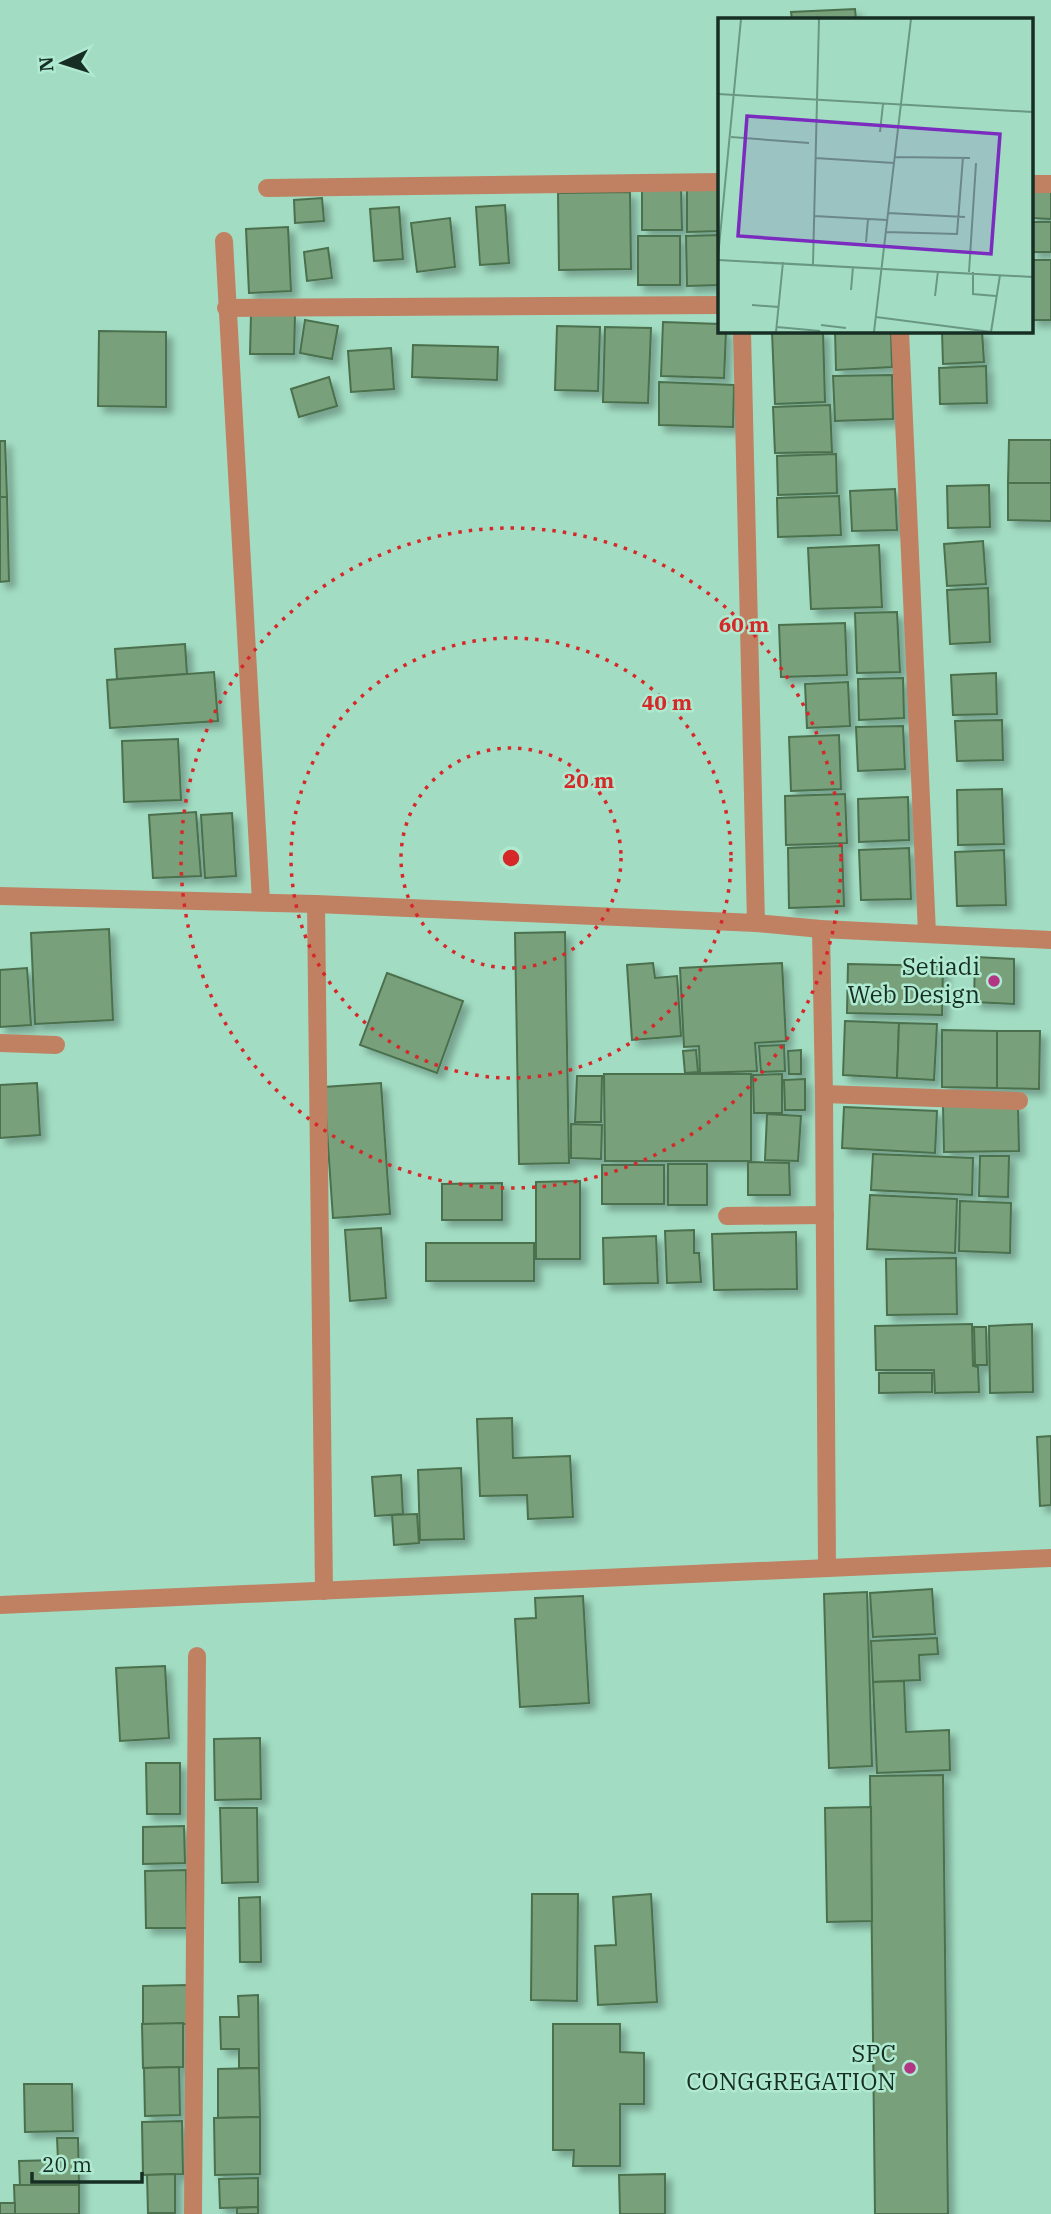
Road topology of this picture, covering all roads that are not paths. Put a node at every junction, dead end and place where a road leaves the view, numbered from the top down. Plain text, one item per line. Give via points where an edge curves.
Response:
1 (718, 182) edge
2 (267, 188) dead end
3 (223, 241) dead end
4 (718, 305) edge
5 (226, 308) junction
6 (742, 332) edge
7 (900, 332) edge
8 (0, 896) edge
9 (261, 902) junction
10 (316, 904) junction
11 (756, 923) junction
12 (821, 929) junction
13 (926, 933) junction
14 (1051, 940) edge
15 (0, 1043) edge
16 (56, 1045) dead end
17 (824, 1094) junction
18 (1019, 1101) dead end
19 (825, 1215) junction
20 (727, 1216) dead end
21 (1051, 1558) edge
22 (827, 1568) junction
23 (324, 1591) junction
24 (0, 1605) edge
25 (197, 1656) dead end
26 (193, 2214) edge

1 - 2 street
3 - 5 street
4 - 5 street
5 - 9 street
6 - 11 street
7 - 13 street
8 - 9 street
9 - 10 street
10 - 11 street
10 - 23 street
11 - 12 street
12 - 13 street
12 - 17 street
13 - 14 street
15 - 16 street
17 - 18 street
17 - 19 street
19 - 20 street
19 - 22 street
21 - 22 street
22 - 23 street
23 - 24 street
25 - 26 street

